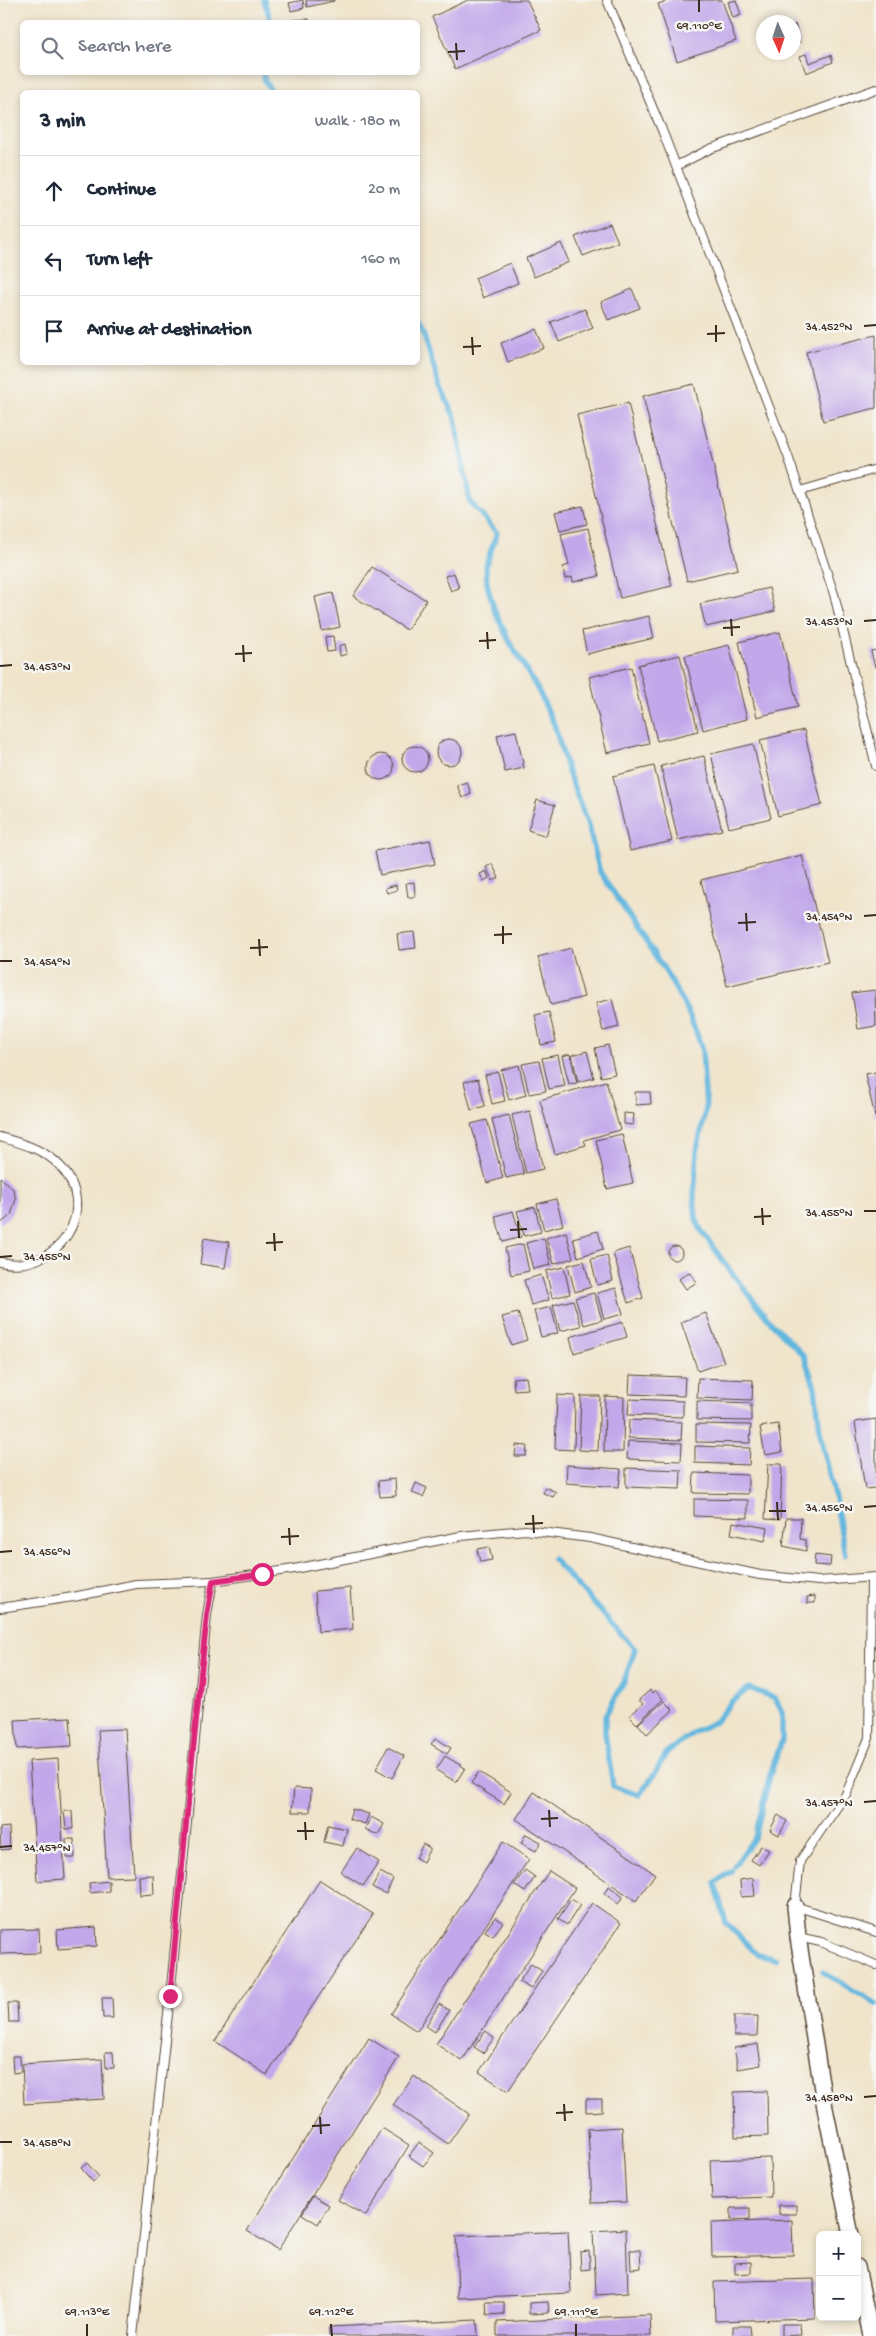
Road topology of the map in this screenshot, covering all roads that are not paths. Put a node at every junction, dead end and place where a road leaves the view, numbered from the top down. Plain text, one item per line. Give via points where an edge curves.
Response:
1 (607, 0) edge
2 (876, 89) edge
3 (676, 166) junction
4 (876, 469) edge
5 (800, 491) junction
6 (876, 766) edge
7 (0, 1137) edge
8 (0, 1262) edge
9 (874, 1578) edge
10 (213, 1581) junction
11 (0, 1608) edge
12 (795, 1906) junction
13 (876, 1932) edge
14 (798, 1937) junction
15 (876, 1965) edge
16 (850, 2231) edge
17 (859, 2276) edge
18 (133, 2336) edge
19 (872, 2336) edge

1 - 3 lane
2 - 3 lane via 710,149
3 - 5 lane
4 - 5 lane
5 - 6 lane via 834,594
7 - 8 lane via 29,1147 59,1164 72,1187 75,1212 66,1237 48,1256 23,1264
9 - 10 lane via 818,1581 760,1575 590,1538 525,1530 461,1536 294,1569
9 - 12 lane via 869,1738 846,1794 800,1861
10 - 11 lane via 136,1584
10 - 18 lane
12 - 13 lane
12 - 14 street
14 - 15 lane via 821,1942
14 - 16 street via 825,2108
17 - 19 street

